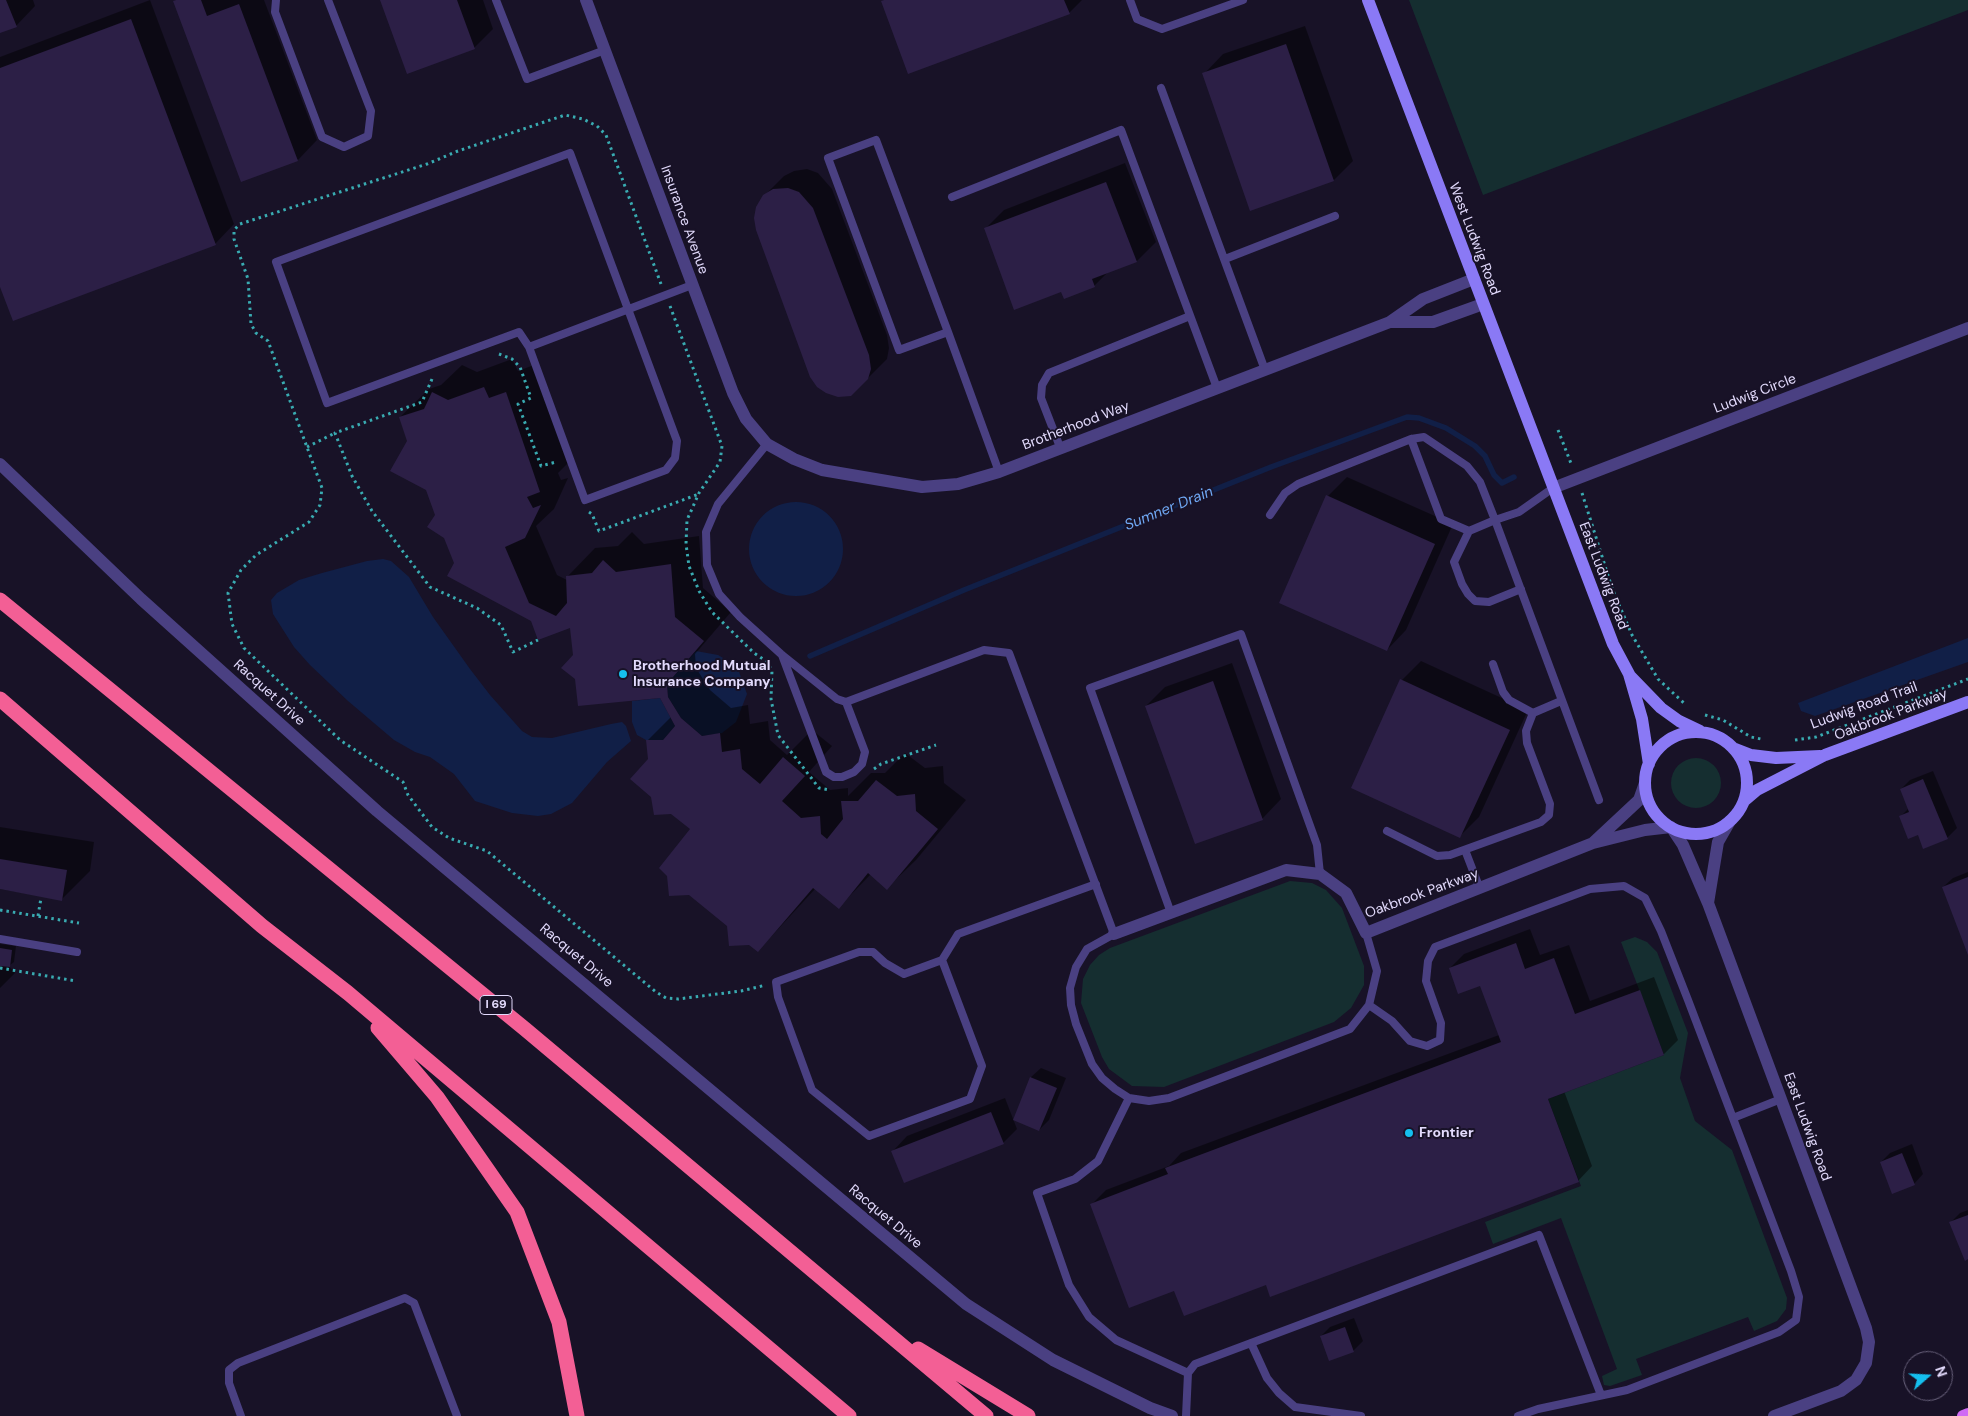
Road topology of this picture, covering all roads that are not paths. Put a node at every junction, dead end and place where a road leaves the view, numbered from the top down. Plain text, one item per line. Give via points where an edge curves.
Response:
1 (276, 0) edge
2 (328, 0) edge
3 (496, 0) edge
4 (586, 0) edge
5 (1130, 0) edge
6 (1243, 0) edge
7 (1368, 0) edge
8 (605, 50) junction
9 (1161, 88) dead end
10 (952, 197) dead end
11 (1335, 216) dead end
12 (1224, 259) junction
13 (1474, 279) junction
14 (692, 285) junction
15 (1483, 304) junction
16 (628, 309) junction
17 (1190, 316) junction
18 (1390, 322) junction
19 (1968, 328) edge
20 (948, 332) junction
21 (529, 347) junction
22 (1265, 370) junction
23 (1217, 388) junction
24 (1411, 439) junction
25 (767, 444) junction
26 (1060, 447) junction
27 (0, 464) edge
28 (999, 472) junction
29 (1553, 488) junction
30 (1270, 515) dead end
31 (1495, 520) junction
32 (1469, 531) junction
33 (1521, 589) junction
34 (0, 600) edge
35 (781, 654) junction
36 (1493, 664) dead end
37 (1629, 674) junction
38 (0, 699) edge
39 (1561, 701) junction
40 (846, 702) junction
41 (1968, 702) edge
42 (1533, 713) junction
43 (1706, 733) junction
44 (1733, 748) junction
45 (1826, 755) junction
46 (1649, 764) junction
47 (1645, 783) junction
48 (1598, 800) dead end
49 (1744, 801) junction
50 (1730, 821) junction
51 (1670, 827) junction
52 (1387, 831) dead end
53 (1593, 843) junction
54 (1465, 850) junction
55 (1320, 874) junction
56 (1096, 884) junction
57 (1480, 889) junction
58 (1708, 903) junction
59 (1171, 914) junction
60 (1366, 932) junction
61 (1114, 934) junction
62 (0, 940) edge
63 (77, 952) dead end
64 (942, 960) junction
65 (348, 993) junction
66 (1368, 1005) junction
67 (1130, 1098) junction
68 (1781, 1099) junction
69 (1733, 1118) junction
70 (875, 1324) junction
71 (1251, 1343) junction
72 (1188, 1373) junction
73 (1601, 1395) junction
74 (1968, 1414) edge
75 (241, 1416) edge
76 (457, 1416) edge
77 (577, 1416) edge
78 (849, 1416) edge
79 (986, 1416) edge
80 (1028, 1416) edge
81 (1172, 1416) edge
82 (1186, 1416) edge
83 (1361, 1416) edge
84 (1518, 1416) edge
85 (1774, 1416) edge
86 (1963, 1416) edge

1 - 2 lane via 276,12 322,137 344,147 368,136 371,111
3 - 8 lane via 526,79
4 - 8 street, Insurance Avenue
5 - 6 lane via 1137,19 1162,29
7 - 13 main road, West Ludwig Road
8 - 14 street, Insurance Avenue
9 - 12 lane
10 - 17 lane via 1121,130
11 - 12 lane
12 - 22 lane
13 - 15 main road, West Ludwig Road
13 - 18 street, Brotherhood Way via 1423,299
14 - 16 lane
14 - 25 street, Insurance Avenue via 732,394 746,419
15 - 18 street, Brotherhood Way via 1433,322
15 - 29 main road, West Ludwig Road
16 - 21 lane
16 - 21 lane via 676,441 675,458 666,470 584,500
16 - 21 lane via 570,152 276,262 327,403 519,332
17 - 23 lane
17 - 26 lane via 1049,373 1042,385 1041,398
18 - 22 street, Brotherhood Way
19 - 29 street, Ludwig Circle
20 - 20 lane via 876,140 828,158 899,350
20 - 28 lane
22 - 23 street, Brotherhood Way
23 - 26 street, Brotherhood Way
24 - 30 lane via 1298,484 1285,493
24 - 31 lane via 1424,437 1467,466 1480,482
24 - 32 lane via 1441,519
25 - 28 street, Brotherhood Way via 822,470 922,487 958,484
25 - 35 lane via 718,504 706,532 707,565 719,594
26 - 28 street, Brotherhood Way
27 - 81 street, Racquet Drive via 141,599 377,811 966,1304 1054,1360
29 - 31 lane via 1519,512
29 - 37 main road, East Ludwig Road via 1613,644
31 - 32 lane
31 - 33 lane
32 - 33 lane via 1454,562 1468,594 1475,601 1489,602
33 - 39 lane
34 - 70 highway, I 69 via 525,1029
35 - 40 lane via 837,700
35 - 40 lane via 826,772 834,777 854,772 862,764 865,752
36 - 42 lane via 1509,700
37 - 43 main road, East Ludwig Road via 1660,708 1679,722
37 - 46 main road, East Ludwig Road via 1642,719
38 - 65 highway via 262,926
39 - 42 lane
39 - 48 lane
40 - 56 lane via 984,650 1009,653
41 - 45 main road, Oakbrook Parkway
42 - 54 lane via 1526,731 1526,743 1550,804 1549,816 1541,822
43 - 44 main road
43 - 46 main road via 1678,735 1656,751
44 - 45 main road, Oakbrook Parkway via 1751,755 1776,758
44 - 49 main road via 1745,771
45 - 49 main road, Oakbrook Parkway via 1758,790
46 - 47 main road
47 - 51 main road via 1651,806
47 - 53 street, Oakbrook Parkway via 1639,800
49 - 50 main road
50 - 51 main road via 1706,833 1682,833
50 - 58 street, East Ludwig Road via 1718,842
51 - 53 street, Oakbrook Parkway
51 - 58 street, East Ludwig Road via 1683,845
52 - 54 lane via 1438,856 1450,856
53 - 57 street, Oakbrook Parkway
54 - 57 lane
55 - 59 street, Oakbrook Parkway via 1286,870
55 - 59 lane via 1317,845 1241,634 1090,688
55 - 60 street, Oakbrook Parkway via 1346,893
56 - 61 lane
56 - 64 lane via 958,934
57 - 60 street, Oakbrook Parkway
58 - 68 street, East Ludwig Road
59 - 61 street, Oakbrook Parkway
60 - 66 lane via 1377,970
61 - 67 lane via 1087,949 1076,967 1070,988 1071,1005 1092,1064 1102,1078
62 - 63 lane
64 - 64 lane via 982,1066 970,1098 869,1136 812,1090 778,997 776,982 859,952 873,952 904,974
65 - 77 highway via 437,1097 517,1212 559,1322
65 - 78 highway
66 - 67 lane via 1350,1029 1169,1098 1149,1101
66 - 69 lane via 1392,1021 1410,1041 1427,1046 1440,1040 1441,1023 1426,981 1428,961 1436,947 1590,889 1624,886 1645,898 1661,931
67 - 72 lane via 1098,1161 1075,1179 1037,1193 1069,1285 1089,1317 1116,1340
68 - 69 lane
68 - 85 street, East Ludwig Road via 1869,1342 1866,1363 1856,1380 1841,1391
69 - 73 lane via 1799,1296 1796,1320 1779,1332 1715,1357 1627,1390
70 - 79 highway, I 69
70 - 80 highway
71 - 72 lane via 1195,1364
71 - 73 lane via 1539,1235
71 - 83 lane via 1266,1378 1295,1407
72 - 82 lane
73 - 84 lane
74 - 86 main road
75 - 76 lane via 229,1383 229,1370 238,1363 405,1298 414,1303

